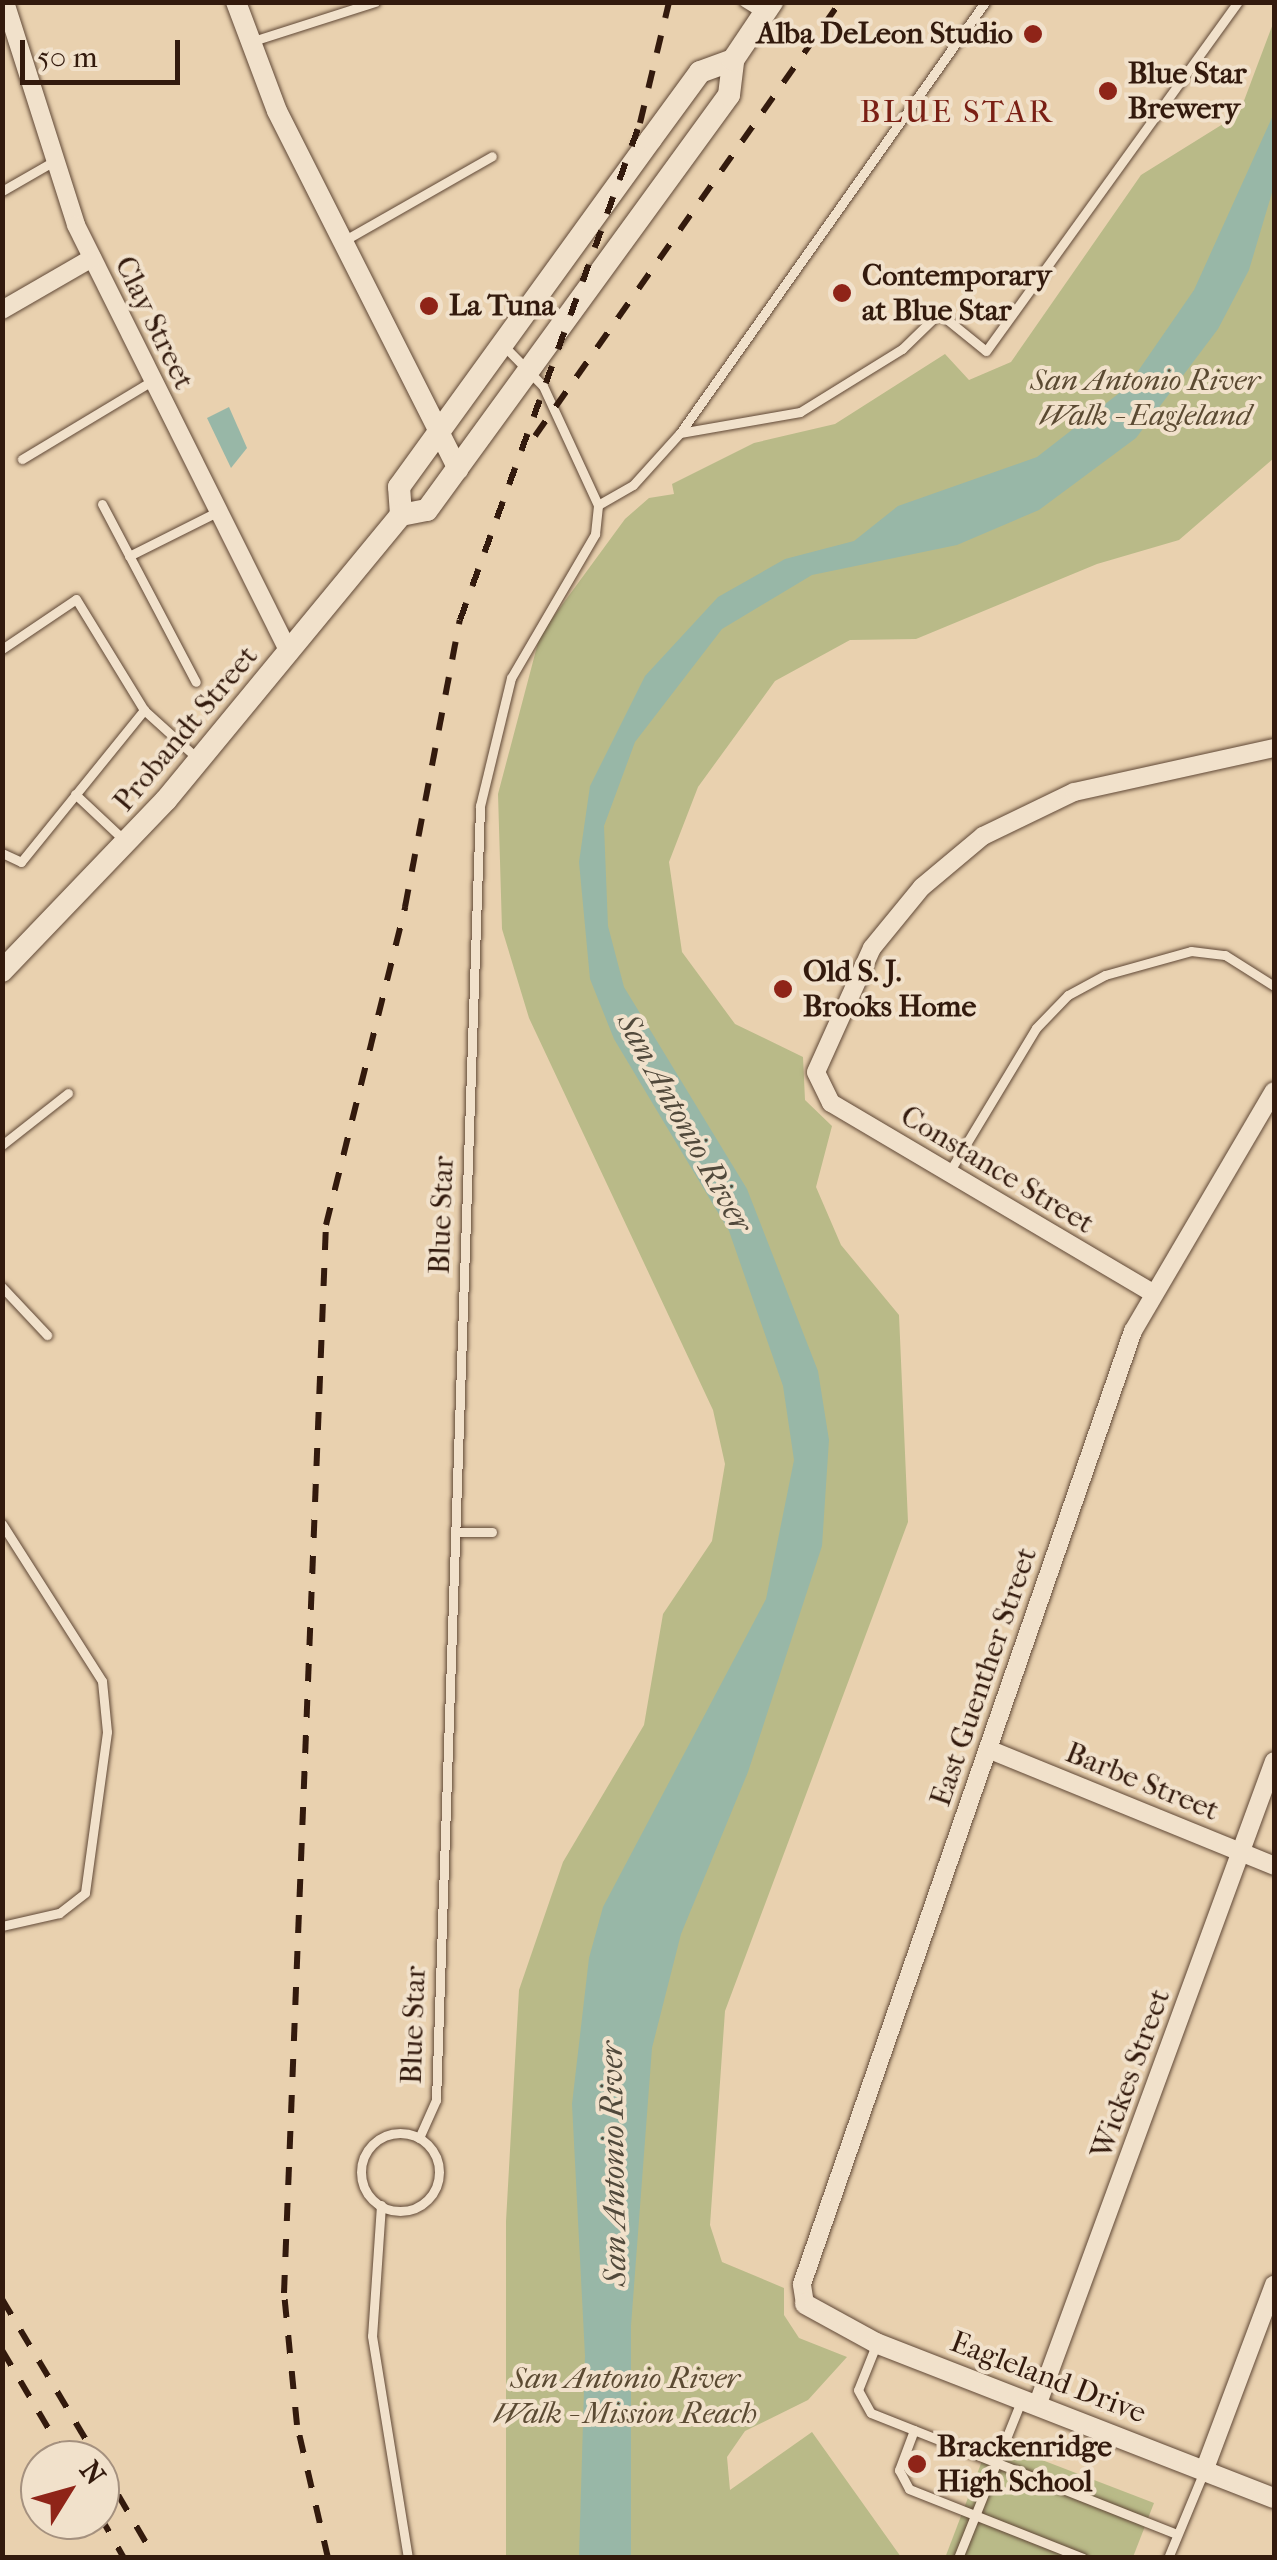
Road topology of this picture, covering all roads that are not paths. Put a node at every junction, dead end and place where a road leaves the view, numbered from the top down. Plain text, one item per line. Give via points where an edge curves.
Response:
1 (5, 2) edge
2 (236, 2) edge
3 (374, 2) edge
4 (986, 2) edge
5 (1238, 2) edge
6 (760, 6) edge
7 (249, 43) junction
8 (733, 60) junction
9 (492, 156) dead end
10 (56, 160) junction
11 (2, 191) edge
12 (342, 241) junction
13 (92, 258) junction
14 (2, 310) edge
15 (504, 346) junction
16 (529, 372) junction
17 (152, 381) junction
18 (438, 433) junction
19 (680, 433) junction
20 (22, 458) dead end
21 (458, 470) junction
22 (102, 504) dead end
23 (598, 505) junction
24 (217, 512) junction
25 (402, 515) junction
26 (129, 556) junction
27 (2, 649) edge
28 (289, 653) junction
29 (196, 682) dead end
30 (144, 710) junction
31 (1274, 748) edge
32 (200, 760) junction
33 (75, 794) junction
34 (128, 844) junction
35 (2, 854) edge
36 (4, 964) edge
37 (1274, 986) edge
38 (1274, 1091) edge
39 (68, 1092) dead end
40 (2, 1145) edge
41 (947, 1176) junction
42 (2, 1287) edge
43 (1152, 1292) junction
44 (47, 1335) dead end
45 (2, 1524) edge
46 (457, 1532) junction
47 (492, 1532) dead end
48 (988, 1748) junction
49 (1274, 1761) edge
50 (1243, 1853) junction
51 (1274, 1866) edge
52 (2, 1926) edge
53 (418, 2138) junction
54 (381, 2205) junction
55 (1274, 2285) edge
56 (805, 2304) joint
57 (876, 2343) junction
58 (1029, 2403) junction
59 (914, 2430) junction
60 (996, 2463) junction
61 (1204, 2471) junction
62 (1274, 2498) edge
63 (975, 2515) junction
64 (1176, 2534) junction
65 (1170, 2557) edge
66 (408, 2558) edge
67 (958, 2558) edge
68 (1083, 2558) edge

1 - 10 street, Clay Street
2 - 7 street
3 - 7 lane
4 - 19 lane
5 - 19 lane via 986,351 939,313 902,349 800,412
6 - 8 main road, Probandt Street
7 - 12 street
8 - 15 main road, Probandt Street via 700,72
8 - 16 main road, Probandt Street via 729,95
9 - 12 lane
10 - 11 lane
10 - 13 street, Clay Street
12 - 18 street
13 - 14 street
13 - 17 street, Clay Street
15 - 16 lane
15 - 18 main road, Probandt Street
16 - 21 main road, Probandt Street
16 - 23 lane via 575,443
17 - 20 lane
17 - 24 street, Clay Street
18 - 21 street
18 - 25 main road, Probandt Street via 399,486
19 - 23 lane via 633,485
21 - 25 main road, Probandt Street via 427,510
22 - 26 lane
23 - 46 lane, Blue Star via 595,534 511,678 480,806
24 - 26 lane
24 - 28 street, Clay Street
25 - 28 main road, Probandt Street
26 - 29 lane
27 - 30 lane via 76,599
28 - 32 main road, Probandt Street
30 - 32 lane
30 - 33 lane
31 - 41 street, Constance Street via 1074,792 951,860 872,948 822,1051 818,1090
32 - 34 main road, Probandt Street
33 - 34 lane
33 - 35 lane via 21,862
34 - 36 main road, Probandt Street
37 - 41 lane via 1225,955 1191,951 1068,996 1036,1028
38 - 43 street, East Guenther Street
39 - 40 lane
41 - 43 street, Constance Street
42 - 44 lane
43 - 48 street, East Guenther Street
45 - 52 lane via 102,1682 107,1732 85,1893 59,1913
46 - 47 lane
46 - 53 lane, Blue Star via 436,2100
48 - 50 street, Barbe Street
48 - 56 street, East Guenther Street via 802,2284
49 - 50 street, Wickes Street
50 - 51 street, Barbe Street
50 - 58 street, Wickes Street
53 - 54 lane via 390,2134 366,2153 363,2182
53 - 54 lane via 437,2160 436,2188 417,2207
54 - 66 lane via 372,2336
55 - 61 street
56 - 57 street, Eagleland Drive
57 - 58 street, Eagleland Drive
57 - 59 lane via 858,2390 871,2413
58 - 60 lane
58 - 61 street, Eagleland Drive
59 - 60 lane
59 - 63 lane via 898,2470 909,2489
60 - 63 lane
60 - 64 lane
61 - 62 street, Eagleland Drive
61 - 64 lane
63 - 67 lane
63 - 68 lane
64 - 65 lane

